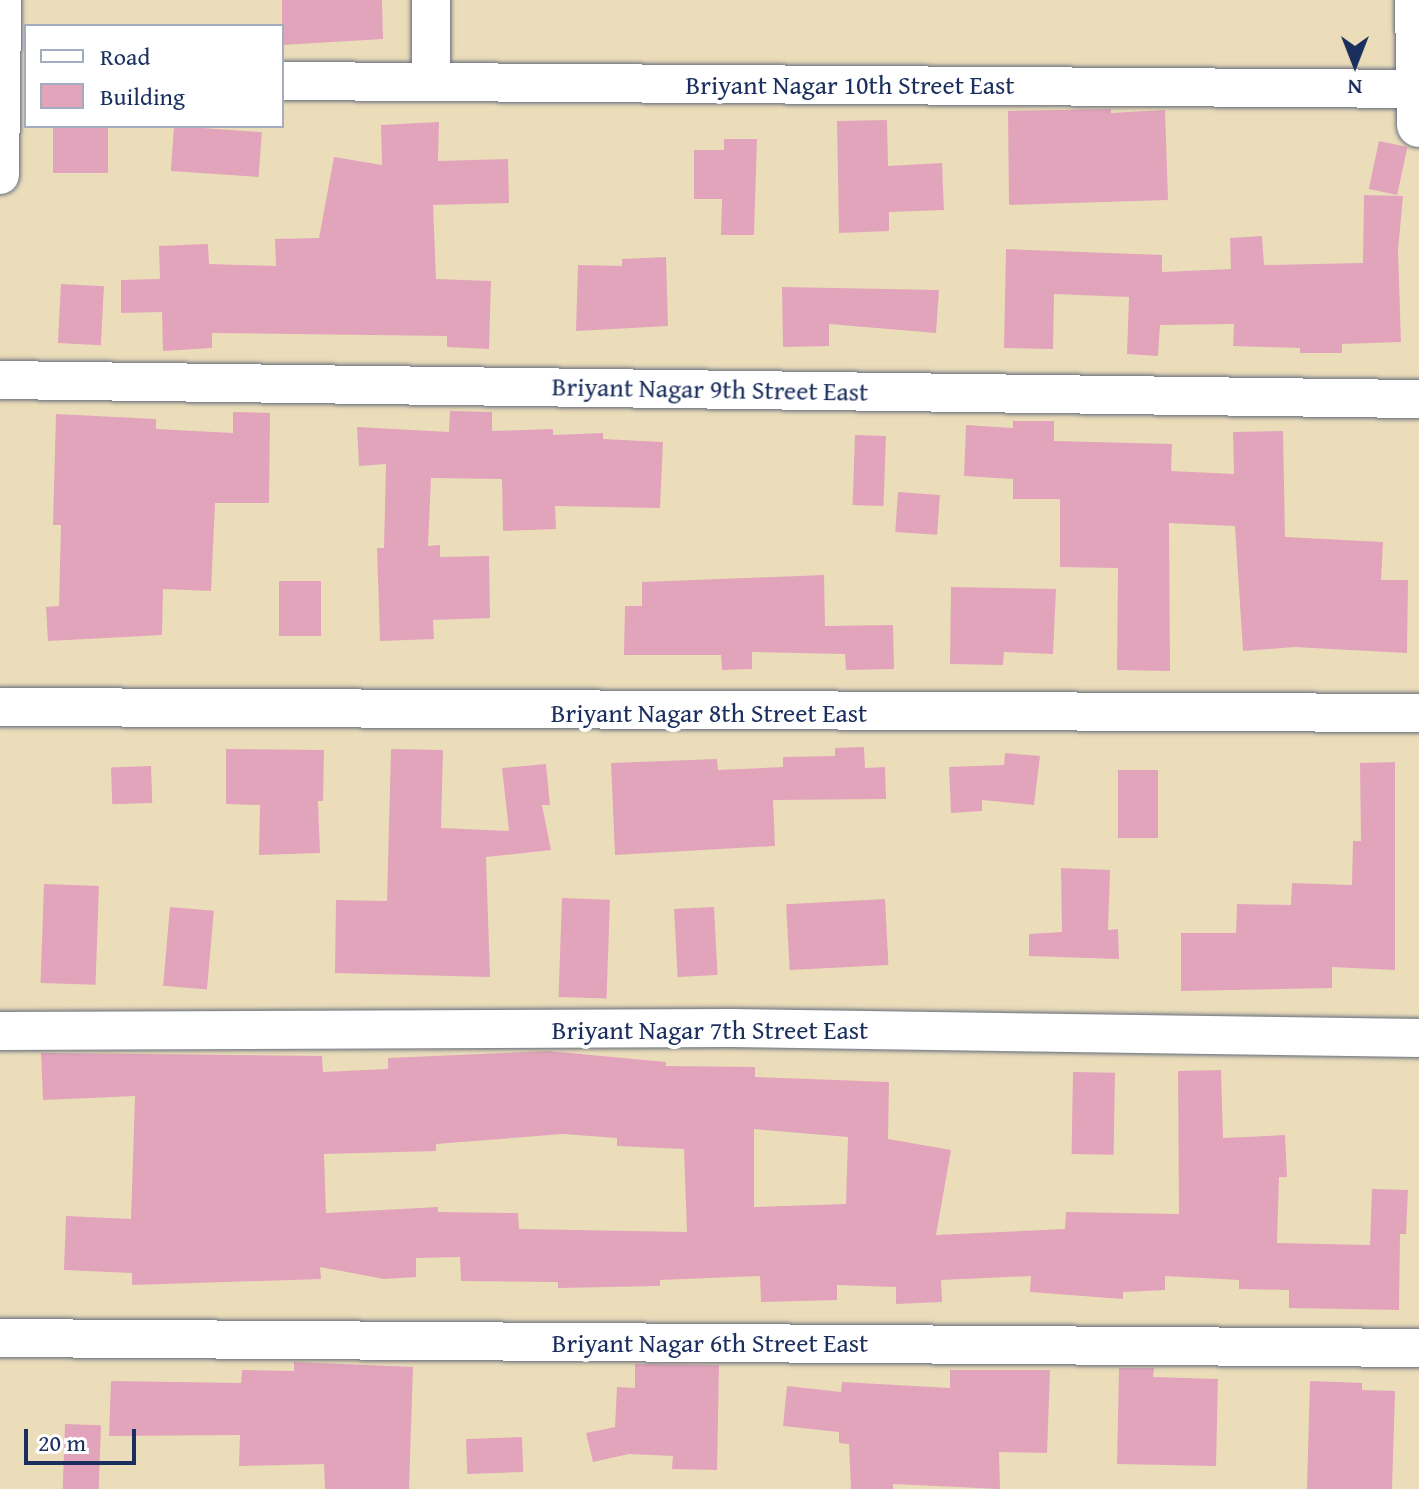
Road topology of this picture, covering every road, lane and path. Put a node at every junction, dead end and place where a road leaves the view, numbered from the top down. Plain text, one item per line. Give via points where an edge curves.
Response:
1 (2, 0) edge
2 (431, 0) edge
3 (1417, 0) edge
4 (9, 80) edge
5 (284, 81) edge
6 (431, 82) junction
7 (1418, 101) edge
8 (0, 175) edge
9 (0, 380) edge
10 (1419, 399) edge
11 (0, 707) edge
12 (1419, 713) edge
13 (0, 1031) edge
14 (1419, 1038) edge
15 (0, 1338) edge
16 (1419, 1348) edge

1 - 4 street
2 - 6 street
3 - 7 street
4 - 8 street
5 - 6 street, Briyant Nagar 10th Street East
6 - 7 street, Briyant Nagar 10th Street East
9 - 10 street, Briyant Nagar 9th Street East
11 - 12 street, Briyant Nagar 8th Street East
13 - 14 street, Briyant Nagar 7th Street East via 731,1028
15 - 16 street, Briyant Nagar 6th Street East

